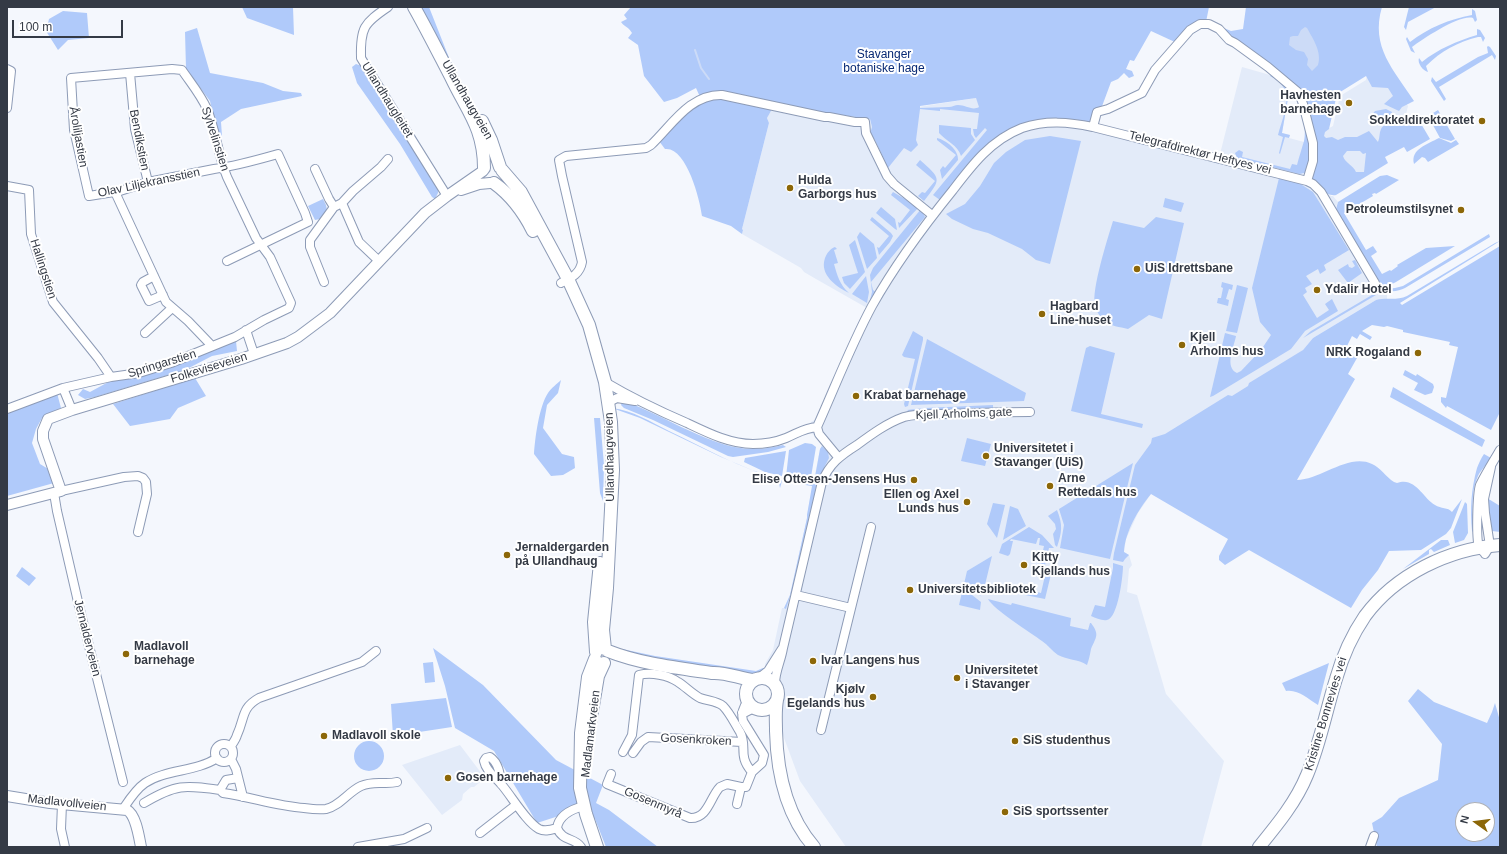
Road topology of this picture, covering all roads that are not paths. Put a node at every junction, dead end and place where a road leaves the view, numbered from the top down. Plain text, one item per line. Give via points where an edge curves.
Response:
1 (388, 7) edge
2 (414, 7) edge
3 (441, 56) junction
4 (9, 70) edge
5 (130, 73) junction
6 (70, 78) joint
7 (7, 108) edge
8 (1093, 127) junction
9 (388, 159) dead end
10 (224, 168) junction
11 (501, 168) junction
12 (315, 169) dead end
13 (484, 169) junction
14 (1307, 181) junction
15 (148, 182) junction
16 (492, 183) junction
17 (7, 186) edge
18 (115, 192) junction
19 (89, 196) joint
20 (446, 196) junction
21 (342, 203) junction
22 (334, 207) junction
23 (932, 215) junction
24 (308, 222) junction
25 (318, 229) junction
26 (262, 245) junction
27 (227, 261) dead end
28 (379, 261) junction
29 (154, 276) junction
30 (565, 281) junction
31 (324, 282) dead end
32 (1375, 282) dead end
33 (163, 295) junction
34 (172, 308) junction
35 (246, 330) junction
36 (145, 333) dead end
37 (235, 337) joint
38 (212, 346) junction
39 (254, 354) junction
40 (111, 377) junction
41 (605, 382) junction
42 (63, 388) junction
43 (609, 402) junction
44 (644, 403) junction
45 (7, 409) edge
46 (72, 410) junction
47 (1030, 412) dead end
48 (817, 427) junction
49 (1500, 450) edge
50 (838, 457) junction
51 (58, 492) junction
52 (7, 505) edge
53 (871, 527) dead end
54 (138, 532) dead end
55 (1491, 549) edge
56 (796, 595) junction
57 (851, 608) junction
58 (783, 648) junction
59 (376, 651) dead end
60 (603, 656) junction
61 (712, 673) junction
62 (757, 679) junction
63 (775, 684) junction
64 (777, 700) junction
65 (753, 704) junction
66 (821, 730) dead end
67 (776, 741) junction
68 (742, 742) junction
69 (230, 746) junction
70 (623, 752) dead end
71 (633, 753) dead end
72 (217, 758) junction
73 (231, 759) junction
74 (752, 772) junction
75 (611, 774) dead end
76 (238, 778) junction
77 (123, 782) dead end
78 (397, 782) dead end
79 (501, 784) dead end
80 (741, 787) junction
81 (220, 790) junction
82 (7, 796) edge
83 (243, 797) junction
84 (144, 803) dead end
85 (62, 804) junction
86 (737, 804) dead end
87 (516, 805) junction
88 (127, 810) junction
89 (585, 810) junction
90 (427, 828) dead end
91 (557, 828) junction
92 (480, 833) dead end
93 (1270, 833) junction
94 (1374, 836) dead end
95 (571, 844) edge
96 (65, 847) edge
97 (141, 847) edge
98 (358, 847) edge
99 (581, 847) edge
100 (597, 847) edge
101 (814, 847) edge
102 (1251, 847) edge
103 (1259, 847) edge
104 (1370, 847) edge

1 - 20 street, Ullandhaugleitet via 365,25 361,41 361,58
2 - 3 main road, Ullandhaugveien
3 - 11 main road, Ullandhaugveien via 492,140
3 - 13 main road, Ullandhaugveien via 479,130
4 - 7 street
5 - 6 street, Sylvelinstien
5 - 10 street, Sylvelinstien via 182,70 207,108
5 - 15 street, Bendikstien via 135,129
6 - 19 street, Åroliljastien via 74,130
8 - 14 street, Telegrafdirektør Heftyes vei
8 - 14 street via 1097,112 1142,93 1155,70 1190,30 1200,24 1209,24 1219,29 1228,40 1268,67 1299,93 1313,143
8 - 23 street, Telegrafdirektør Heftyes vei via 1059,122 1022,128 1007,135 982,155
9 - 21 street
10 - 15 street, Olav Liljekransstien
10 - 24 street, Olav Liljekransstien via 278,154
10 - 26 street, Sylvelinstien via 256,238
11 - 13 main road via 492,163
11 - 16 main road via 501,179
11 - 30 main road, Ullandhaugveien via 521,192
12 - 22 street
13 - 16 main road via 484,178
13 - 20 street, Folkeviseveien
14 - 32 street, Telegrafdirektør Heftyes vei via 1321,192
15 - 18 street, Olav Liljekransstien
16 - 20 street, Folkeviseveien via 468,187
16 - 30 main road, Ullandhaugveien via 508,194 522,211
17 - 40 street, Hallingstien via 29,190 31,234 53,302
18 - 19 street, Olav Liljekransstien
18 - 29 street
20 - 28 street, Folkeviseveien via 418,220
21 - 22 street
21 - 28 street via 359,242
22 - 25 street
23 - 30 street via 887,176 866,133 865,122 825,117 722,95 709,96 684,111 646,148 566,156 560,160 581,257 579,271
23 - 48 street, Telegrafdirektør Heftyes vei via 899,262 872,308
24 - 25 street
24 - 26 street
25 - 31 street via 310,240 310,247
26 - 27 street
26 - 35 street, Sylvelinstien via 291,303 289,308
28 - 39 street, Folkeviseveien via 330,313 312,328 287,343
29 - 33 street
29 - 33 street via 141,285 149,301
30 - 41 main road, Ullandhaugveien via 589,325
30 - 60 main road, Ullandhaugveien via 592,359 600,396 606,447 605,510 594,622
33 - 34 street
34 - 36 street
34 - 38 street
35 - 37 street, Sylvelinstien
35 - 39 street
37 - 38 street, Springarstien
38 - 40 street, Springarstien via 139,373
39 - 46 street, Folkeviseveien
40 - 42 street, Springarstien
41 - 43 main road, Ullandhaugveien
41 - 44 street
42 - 45 street, Springarstien
42 - 46 street
43 - 44 street via 622,398
43 - 60 main road, Ullandhaugveien via 613,470
44 - 48 street via 713,435 736,442 769,443 807,428
46 - 51 street, Folkeviseveien via 48,419 43,431
47 - 50 street, Kjell Arholms gate via 906,416 878,430
48 - 50 street via 818,434
49 - 55 street via 1491,467 1484,498 1484,513
50 - 56 street, Kjell Arholms gate via 828,468 822,482
51 - 52 street
51 - 54 street via 124,477 143,478 147,494
51 - 77 street, Jernalderveien via 57,511
53 - 57 street
55 - 93 main road, Kristine Bonnevies vei via 1454,561 1417,578 1380,607 1354,635 1342,661 1307,776 1290,808
56 - 57 street
56 - 58 street, Kjell Arholms gate
57 - 66 street
58 - 62 street via 768,671
58 - 63 street, Kjell Arholms gate
59 - 69 street via 362,662 251,702 245,709 237,736
60 - 61 main road via 644,665
60 - 89 main road, Madlamarkveien via 588,677 581,733 580,788
61 - 62 main road via 746,680
61 - 65 main road via 742,689
62 - 63 main road via 768,679
62 - 65 main road via 748,687
63 - 64 main road
64 - 65 main road via 771,707
64 - 67 main road
65 - 67 main road
65 - 74 street, Gosenkroken via 743,708 742,718 764,759
67 - 101 main road via 779,768 788,803 800,828
68 - 70 street, Gosenkroken via 738,729 726,710 718,703 696,695 666,676 646,674 639,675 632,735
68 - 71 street, Gosenkroken via 648,737
68 - 74 street, Gosenkroken via 743,758
69 - 72 street via 220,745 216,752
69 - 73 street via 233,752
72 - 73 street via 224,762
72 - 88 street via 203,765 150,780 132,795
73 - 76 street
74 - 80 street via 746,787
75 - 80 street, Gosenmyrå via 607,784 690,818 704,813 720,787 727,784
76 - 81 street via 226,780
76 - 83 street
78 - 83 street via 361,786 334,806 324,809 296,808
79 - 87 street
80 - 86 street
81 - 83 street
81 - 84 street via 189,786 171,789
82 - 85 street, Madlavollveien
85 - 88 street, Madlavollveien
85 - 96 street via 61,829
87 - 91 street via 537,828 550,831
87 - 92 street
88 - 97 street
89 - 91 street via 576,808 565,815 560,819
89 - 100 main road, Madlamarkveien
90 - 98 street via 404,839
91 - 95 street
93 - 102 main road, Kristine Bonnevies vei
93 - 103 main road, Kristine Bonnevies vei
94 - 104 street
95 - 99 street via 579,844

